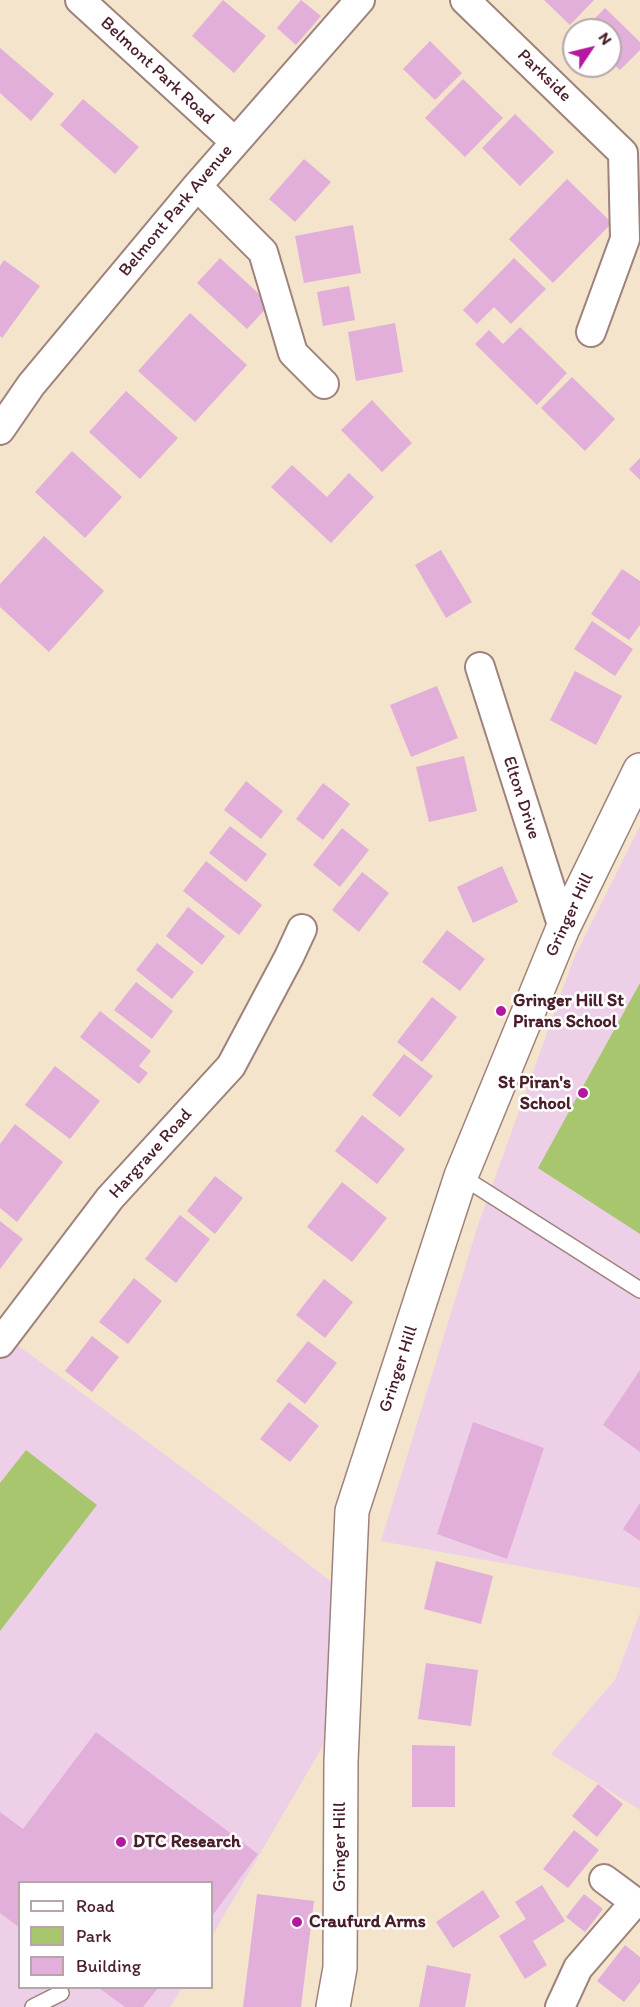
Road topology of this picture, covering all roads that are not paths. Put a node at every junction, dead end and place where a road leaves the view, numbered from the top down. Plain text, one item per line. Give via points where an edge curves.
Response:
1 (80, 0) edge
2 (360, 0) edge
3 (465, 0) edge
4 (234, 141) junction
5 (631, 147) edge
6 (197, 186) junction
7 (591, 333) dead end
8 (324, 384) dead end
9 (0, 430) edge
10 (480, 667) dead end
11 (640, 770) edge
12 (562, 928) junction
13 (302, 929) dead end
14 (461, 1176) junction
15 (640, 1290) edge
16 (0, 1343) edge
17 (604, 1879) dead end
18 (61, 1993) dead end
19 (33, 2007) edge
20 (333, 2007) edge
21 (560, 2007) edge

1 - 4 street, Belmont Park Road
2 - 4 street, Belmont Park Avenue
3 - 5 street, Parkside
4 - 6 street, Belmont Park Avenue
5 - 7 street, Parkside via 625,239
6 - 8 street via 263,252 293,353
6 - 9 street, Belmont Park Avenue via 31,385
10 - 12 street, Elton Drive
11 - 12 main road, Gringer Hill
12 - 14 main road, Gringer Hill
13 - 16 street, Hargrave Road via 299,962 231,1066 110,1198
14 - 15 lane
14 - 20 main road, Gringer Hill via 352,1511 341,1761 340,1968
17 - 21 street via 635,1902 578,1968
18 - 19 lane

